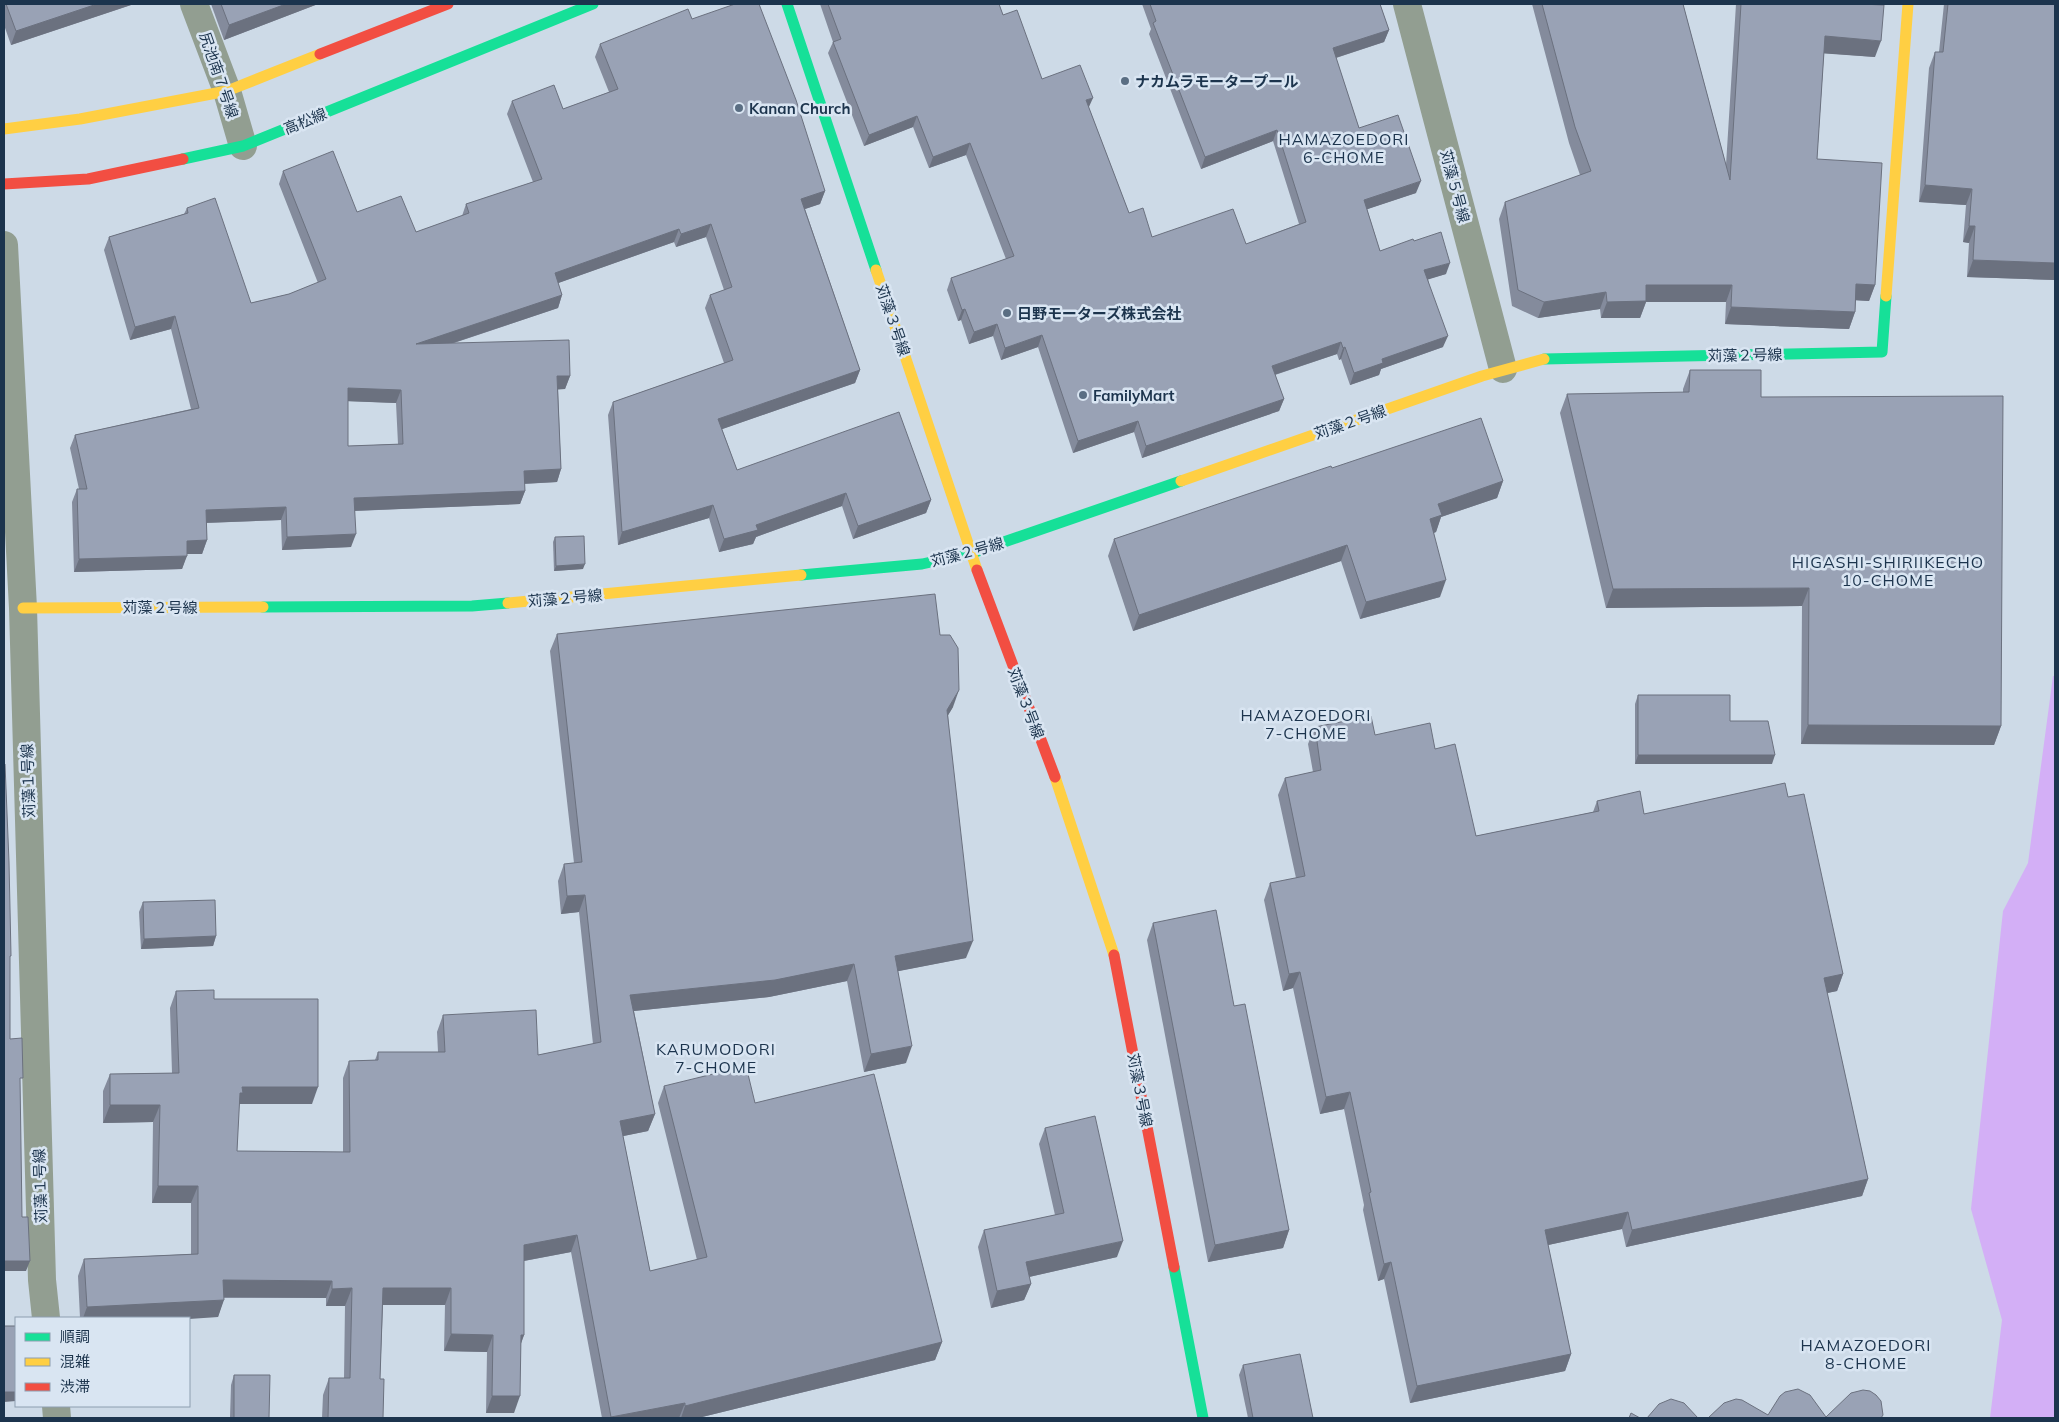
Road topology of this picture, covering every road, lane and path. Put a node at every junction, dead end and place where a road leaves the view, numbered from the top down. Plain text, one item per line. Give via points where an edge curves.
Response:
1 (194, 4) edge
2 (448, 4) edge
3 (593, 4) edge
4 (787, 4) edge
5 (1407, 4) edge
6 (1908, 4) edge
7 (227, 91) junction
8 (4, 128) edge
9 (243, 146) junction
10 (4, 184) edge
11 (4, 245) edge
12 (1503, 369) junction
13 (972, 553) junction
14 (23, 608) junction
15 (46, 1317) edge
16 (1203, 1418) edge

1 - 7 street, 尻池南７号線
2 - 7 street
3 - 9 street, 高松線
4 - 13 street, 苅藻３号線
5 - 12 street, 苅藻５号線
6 - 12 street, 苅藻２号線 via 1882,352 1547,358
7 - 8 street via 80,119
7 - 9 street, 尻池南７号線
9 - 10 street, 高松線 via 88,180
11 - 14 street, 苅藻１号線
12 - 13 street, 苅藻２号線
13 - 14 street, 苅藻２号線 via 922,564 472,606
13 - 16 street, 苅藻３号線 via 1063,798 1112,951
14 - 15 street, 苅藻１号線

